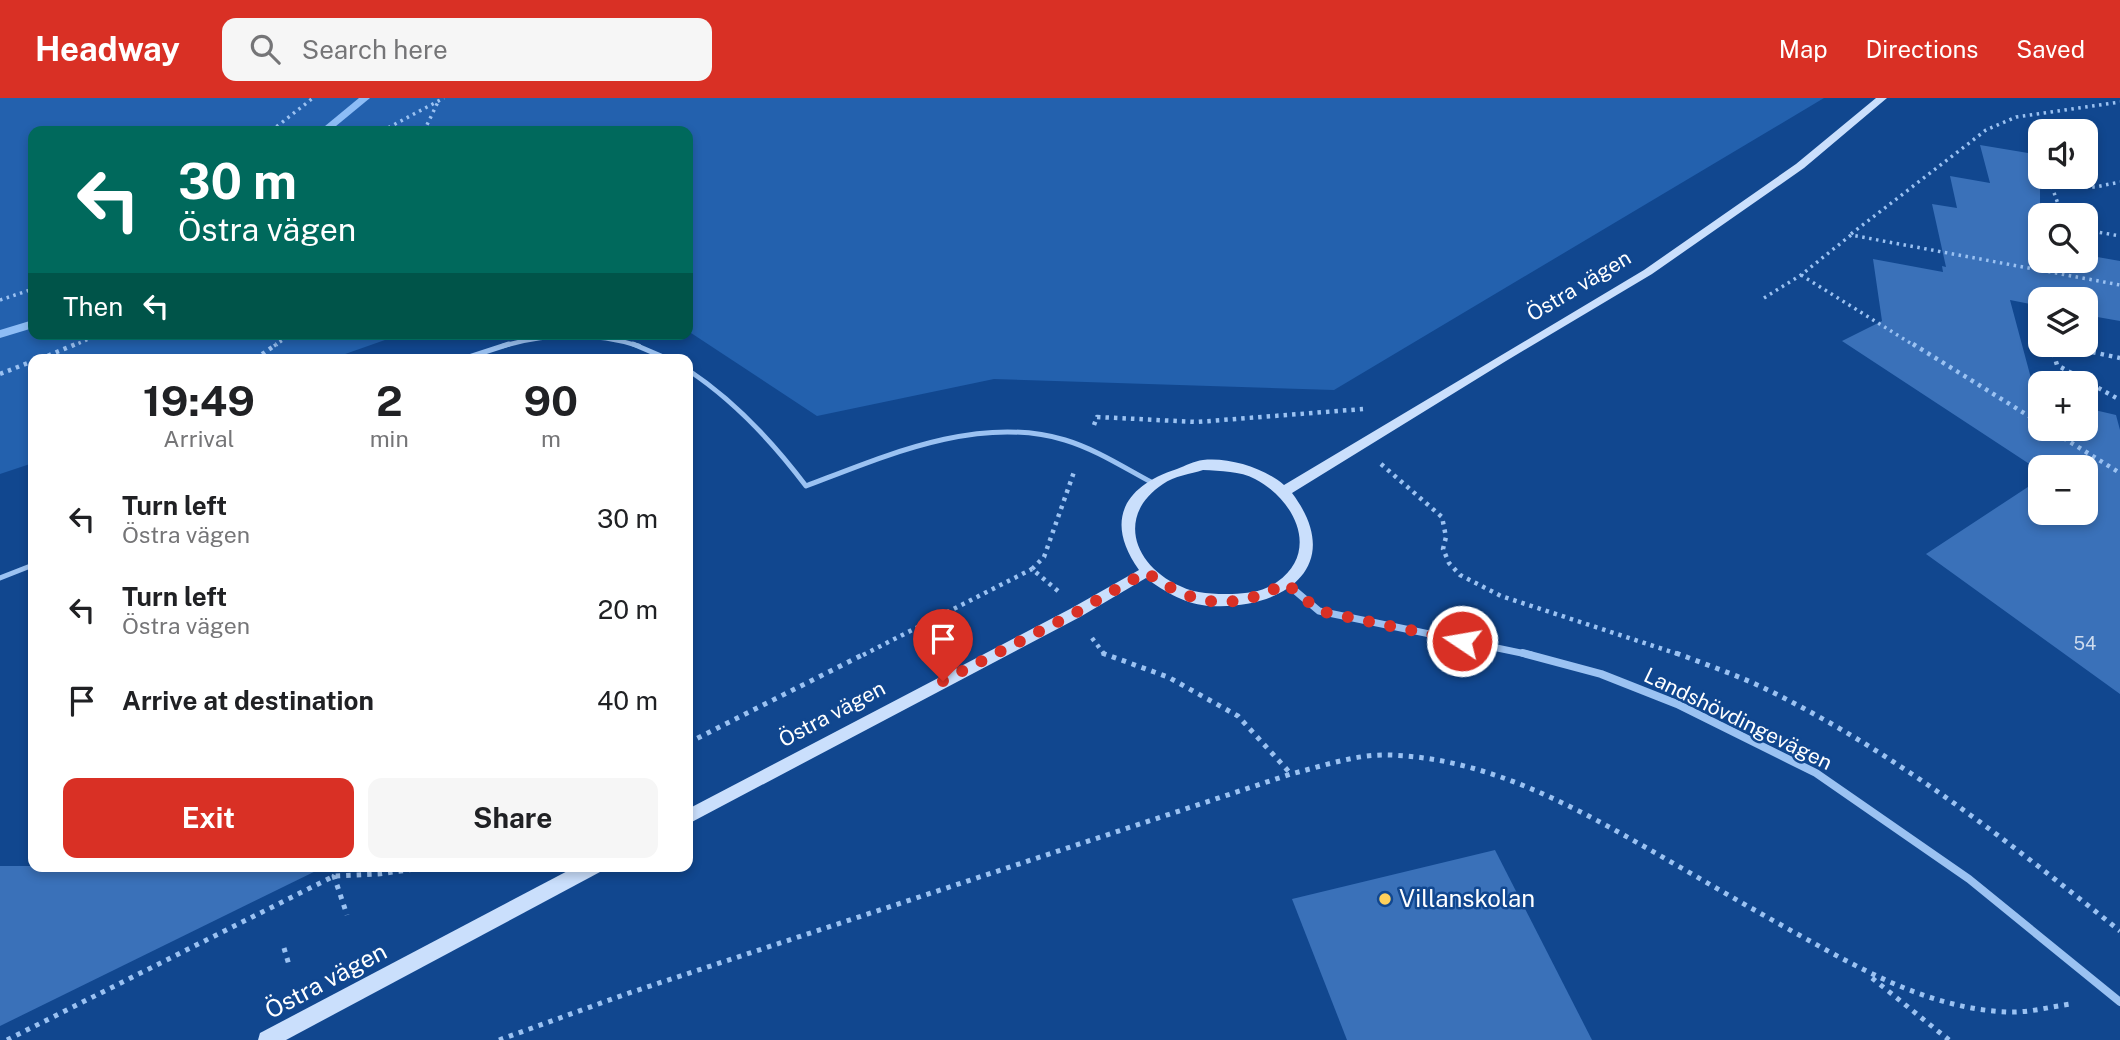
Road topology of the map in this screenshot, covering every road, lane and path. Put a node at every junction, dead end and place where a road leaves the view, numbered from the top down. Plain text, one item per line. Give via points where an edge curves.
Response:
1 (313, 98) edge
2 (444, 98) edge
3 (1882, 98) edge
4 (439, 101) junction
5 (2120, 102) edge
6 (277, 126) edge
7 (392, 126) edge
8 (426, 126) edge
9 (2120, 182) edge
10 (2058, 203) edge
11 (2098, 232) edge
12 (1851, 235) junction
13 (2120, 236) edge
14 (1801, 275) junction
15 (2120, 285) edge
16 (28, 291) edge
17 (1765, 298) dead end
18 (0, 300) edge
19 (86, 340) edge
20 (282, 340) edge
21 (523, 340) edge
22 (612, 340) edge
23 (2098, 353) edge
24 (52, 354) edge
25 (262, 354) edge
26 (479, 354) edge
27 (655, 354) edge
28 (2055, 357) edge
29 (2120, 358) edge
30 (28, 364) edge
31 (0, 374) edge
32 (693, 374) edge
33 (2120, 400) edge
34 (1333, 412) dead end
35 (2028, 417) edge
36 (2068, 441) edge
37 (1360, 446) junction
38 (2120, 473) edge
39 (1151, 482) junction
40 (1284, 491) junction
41 (28, 567) edge
42 (1032, 569) dead end
43 (1146, 572) junction
44 (0, 578) edge
45 (1286, 583) junction
46 (693, 740) edge
47 (693, 814) edge
48 (336, 872) edge
49 (393, 872) edge
50 (583, 872) edge
51 (334, 876) junction
52 (346, 915) dead end
53 (2120, 932) edge
54 (284, 948) dead end
55 (289, 965) dead end
56 (1866, 973) junction
57 (2120, 1002) edge
58 (2070, 1004) dead end
59 (7, 1040) edge
60 (267, 1040) edge
61 (499, 1040) edge
62 (1949, 1040) edge

1 - 6 path
2 - 4 path
3 - 37 main road, Östra vägen via 1800,166 1648,272
4 - 7 path
4 - 8 path
5 - 12 path via 2016,117 1986,130
9 - 10 path via 2052,187
11 - 13 path
12 - 14 path
12 - 15 path
14 - 17 path
14 - 35 path
16 - 18 path
19 - 24 path
20 - 25 path
21 - 26 lane
22 - 27 lane
23 - 29 path
28 - 33 path via 2057,365
30 - 31 path
32 - 39 lane via 736,406 806,486 935,442 1005,432 1051,436
34 - 37 path via 1337,427
36 - 38 path
37 - 40 main road, Östra vägen
37 - 53 path via 1442,517 1443,549 1460,575 1501,596 1654,644 1769,690 1945,796
39 - 40 main road via 1189,467 1233,467 1261,476
39 - 43 main road via 1133,500 1126,524 1130,549
40 - 45 main road via 1301,513 1308,538 1303,562
41 - 44 lane
42 - 46 path
43 - 45 main road via 1170,589 1210,601 1261,596
43 - 47 main road, Östra vägen
45 - 57 street, Landshövdingevägen via 1319,611 1538,656 1601,674 1677,704 1816,773 1969,879
48 - 51 path
49 - 51 path
50 - 60 main road, Östra vägen
51 - 52 path
51 - 59 path
54 - 55 path
56 - 58 path via 1925,997 2009,1012
56 - 61 path via 1584,812 1481,768 1432,757 1387,755 1350,758 1291,774 626,993
56 - 62 path

